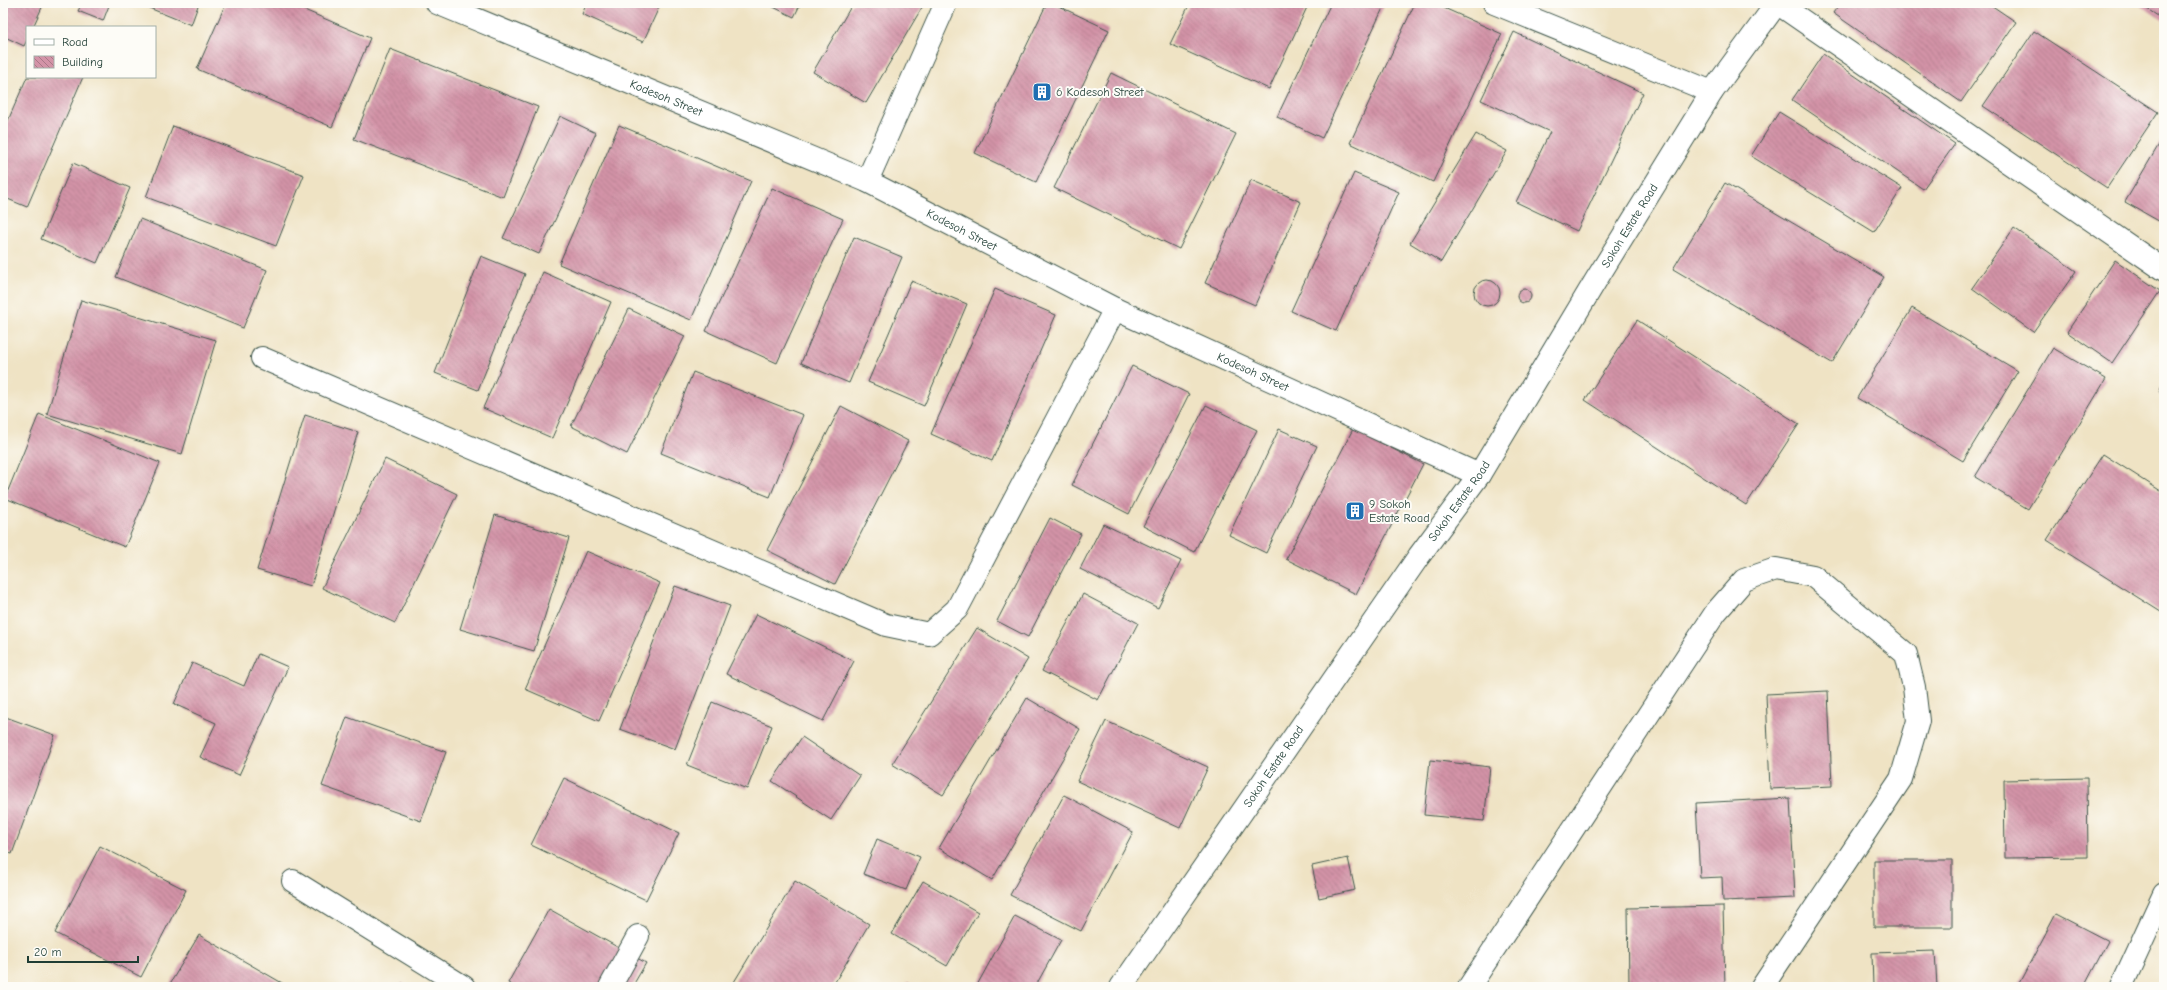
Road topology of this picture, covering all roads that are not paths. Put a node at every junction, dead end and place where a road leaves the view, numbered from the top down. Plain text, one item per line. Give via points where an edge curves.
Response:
1 (437, 3) edge
2 (946, 3) edge
3 (1494, 3) edge
4 (1777, 3) edge
5 (1712, 92) junction
6 (867, 181) junction
7 (2164, 270) edge
8 (1115, 309) junction
9 (262, 358) dead end
10 (1479, 475) junction
11 (293, 881) dead end
12 (2164, 894) edge
13 (638, 936) dead end
14 (464, 987) edge
15 (610, 987) edge
16 (1121, 987) edge
17 (1469, 987) edge
18 (1762, 987) edge
19 (2122, 987) edge

1 - 6 street, Kodesoh Street
2 - 6 street
3 - 5 street
4 - 5 street, Sokoh Estate Road
4 - 7 street
5 - 10 street, Sokoh Estate Road
6 - 8 street, Kodesoh Street
8 - 9 street via 957,609 930,634 886,625
8 - 10 street, Kodesoh Street
10 - 16 street, Sokoh Estate Road via 1419,556
11 - 14 street
12 - 19 street
13 - 15 street
17 - 18 street via 1716,612 1744,580 1776,569 1813,576 1906,654 1914,687 1918,721 1901,779

